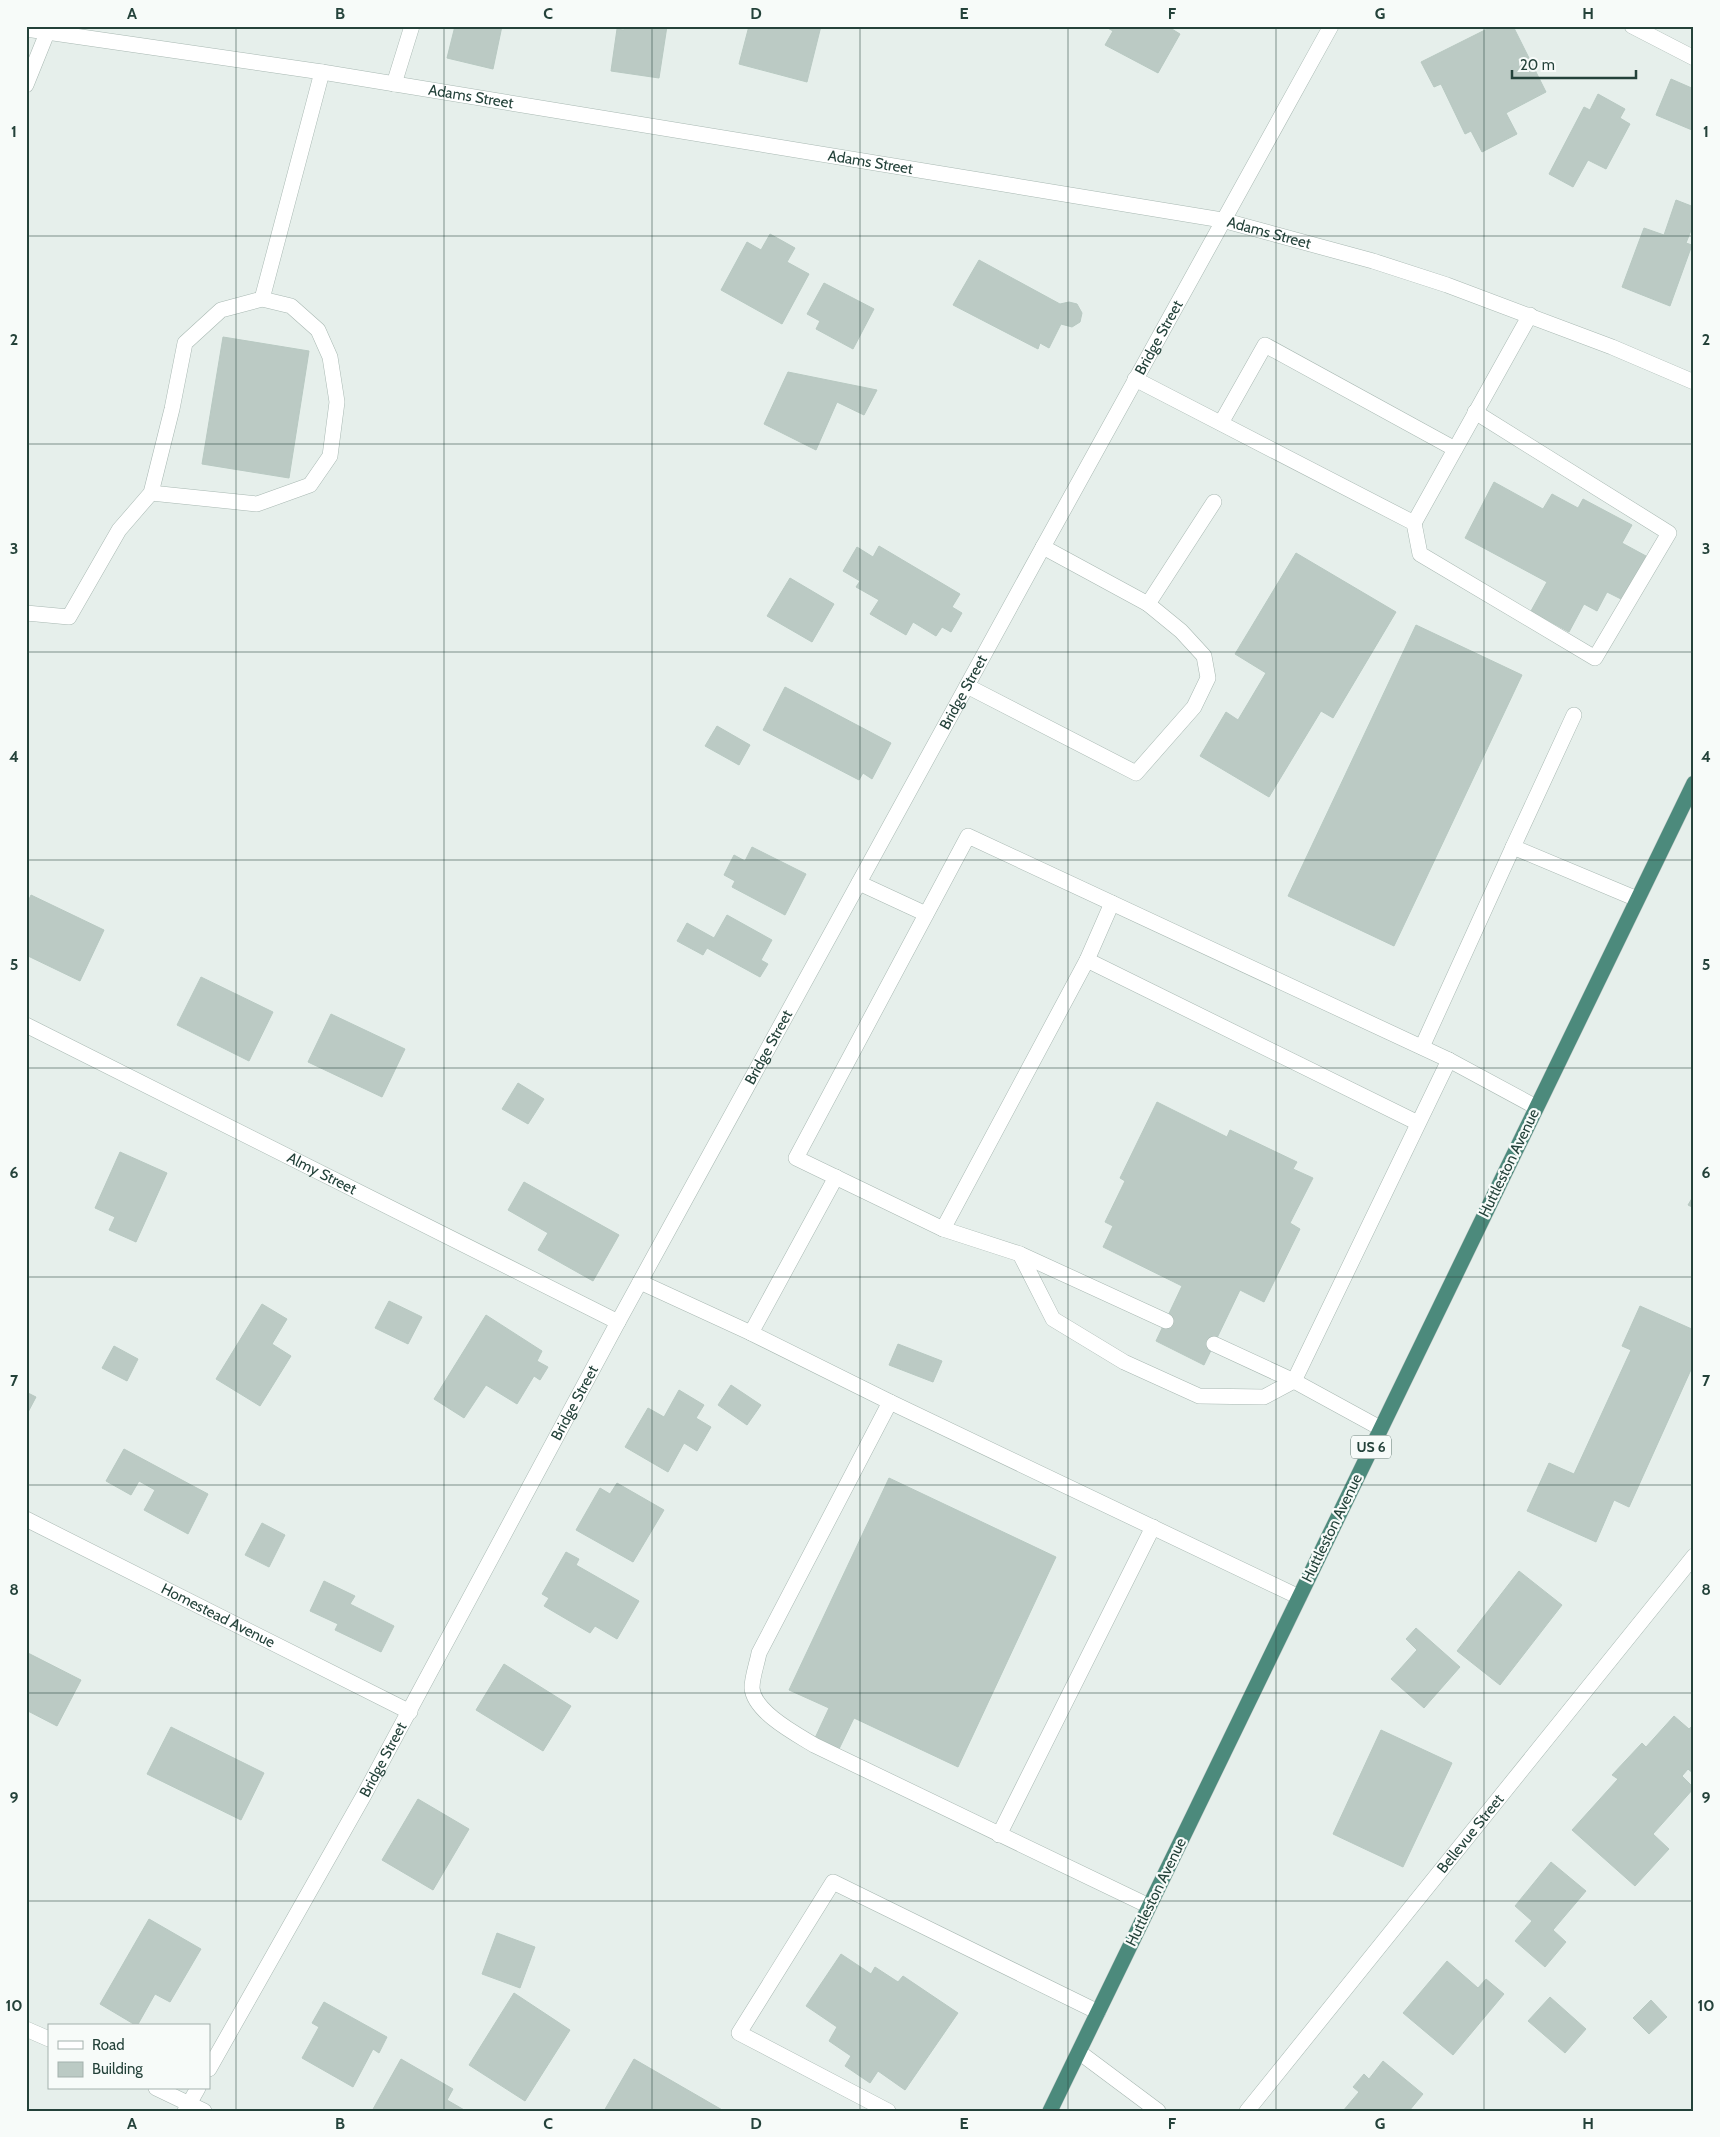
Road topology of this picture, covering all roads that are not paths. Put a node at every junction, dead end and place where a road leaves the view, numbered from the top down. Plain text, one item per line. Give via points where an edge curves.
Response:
1 (412, 26) edge
2 (1331, 26) edge
3 (1632, 26) edge
4 (26, 29) edge
5 (48, 33) junction
6 (1694, 58) edge
7 (322, 72) junction
8 (394, 84) junction
9 (26, 85) edge
10 (1222, 220) junction
11 (262, 299) junction
12 (1530, 315) junction
13 (1135, 379) junction
14 (1694, 382) edge
15 (1475, 412) junction
16 (1221, 423) junction
17 (1455, 449) junction
18 (152, 493) junction
19 (1214, 502) dead end
20 (1414, 523) junction
21 (1043, 547) junction
22 (1148, 604) junction
23 (26, 613) edge
24 (967, 686) junction
25 (1574, 714) dead end
26 (1694, 783) edge
27 (1513, 847) junction
28 (859, 883) junction
29 (1636, 899) junction
30 (1112, 903) junction
31 (926, 914) junction
32 (1087, 960) junction
33 (26, 1025) edge
34 (1422, 1047) junction
35 (1449, 1060) junction
36 (1536, 1107) junction
37 (1418, 1123) junction
38 (836, 1177) junction
39 (943, 1229) junction
40 (1020, 1254) junction
41 (640, 1282) junction
42 (1166, 1321) dead end
43 (618, 1322) junction
44 (751, 1333) junction
45 (1214, 1344) dead end
46 (1294, 1381) junction
47 (890, 1402) junction
48 (1380, 1428) junction
49 (26, 1519) edge
50 (1153, 1527) junction
51 (1694, 1556) edge
52 (1299, 1597) junction
53 (410, 1712) junction
54 (999, 1835) junction
55 (1149, 1906) junction
56 (1098, 2012) junction
57 (26, 2029) edge
58 (48, 2039) edge
59 (1078, 2052) junction
60 (210, 2067) edge
61 (159, 2090) edge
62 (197, 2090) edge
63 (187, 2107) edge
64 (204, 2111) edge
65 (888, 2111) edge
66 (1050, 2111) edge
67 (1158, 2111) edge
68 (1247, 2111) edge

1 - 8 street
2 - 10 street, Bridge Street
3 - 6 street
4 - 5 street, Adams Street
5 - 7 street, Adams Street
5 - 9 street
7 - 8 street, Adams Street
7 - 11 street
8 - 10 street, Adams Street
10 - 12 street, Adams Street via 1373,261
10 - 13 street, Bridge Street
11 - 18 street via 221,310 185,343
11 - 18 street via 291,306 318,330 327,350 337,402 330,456 310,485 257,504
12 - 14 street, Adams Street
12 - 15 street
13 - 16 street
13 - 21 street, Bridge Street
15 - 17 street
15 - 20 street via 1668,533 1595,658 1420,554
16 - 17 street via 1265,345
16 - 20 street
17 - 20 street
18 - 23 street via 118,530 69,617
19 - 22 street
21 - 22 street
21 - 24 street, Bridge Street
22 - 24 street via 1181,630 1204,656 1208,678 1194,707 1136,773
24 - 28 street, Bridge Street
25 - 27 street
26 - 29 highway, Huttleston Avenue / US 6
27 - 29 street
27 - 34 street
28 - 31 street
28 - 41 street, Bridge Street
29 - 36 highway, Huttleston Avenue / US 6
30 - 31 street via 968,836
30 - 32 street
30 - 34 street
31 - 38 street via 796,1158
32 - 37 street
32 - 39 street
33 - 43 street, Almy Street
34 - 35 street
35 - 36 street
35 - 37 street
36 - 48 highway, Huttleston Avenue / US 6
37 - 46 street
38 - 39 street
38 - 44 street
39 - 40 street
40 - 42 street
40 - 46 street via 1053,1319 1124,1362 1199,1396 1264,1397
41 - 43 street, Bridge Street
41 - 44 street
43 - 53 street, Bridge Street
44 - 47 street
45 - 46 street
46 - 48 street
47 - 50 street
47 - 54 street via 759,1653 752,1689 760,1706 777,1722 814,1745
48 - 52 highway, Huttleston Avenue / US 6
49 - 53 street, Homestead Avenue
50 - 52 street
50 - 54 street
51 - 68 street, Bellevue Street
52 - 55 highway, Huttleston Avenue / US 6
53 - 60 street, Bridge Street
54 - 55 street
55 - 56 highway, Huttleston Avenue / US 6
56 - 59 highway, Huttleston Avenue / US 6
56 - 65 street via 833,1882 739,2033
57 - 58 street
59 - 66 highway, Huttleston Avenue / US 6
59 - 67 street
61 - 63 street
62 - 63 street
63 - 64 street

